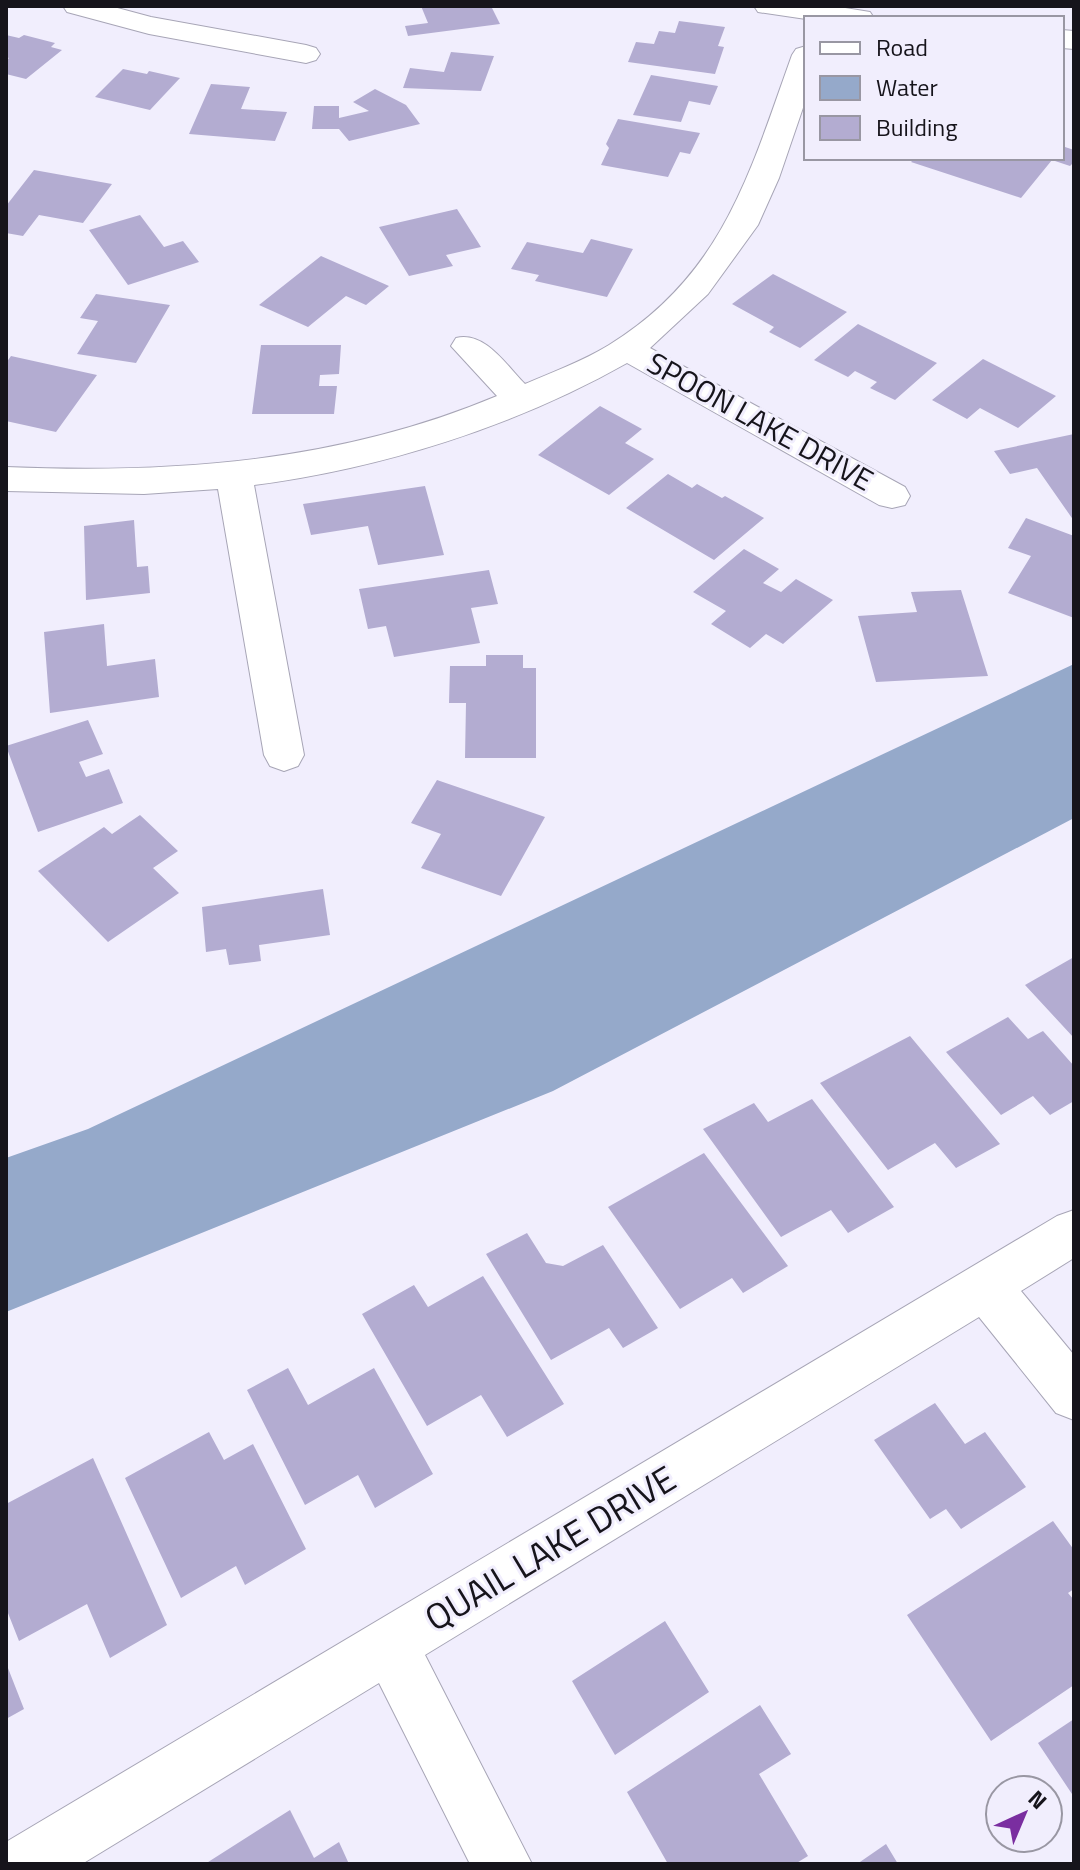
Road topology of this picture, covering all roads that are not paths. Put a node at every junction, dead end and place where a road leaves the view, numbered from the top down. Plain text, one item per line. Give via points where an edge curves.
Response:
1 (77, 6) edge
2 (768, 6) edge
3 (820, 16) edge
4 (306, 54) dead end
5 (804, 61) edge
6 (468, 346) dead end
7 (627, 349) junction
8 (521, 400) junction
9 (234, 477) junction
10 (6, 479) edge
11 (892, 496) dead end
12 (284, 755) dead end
13 (1074, 1232) edge
14 (986, 1287) junction
15 (1074, 1395) edge
16 (389, 1644) junction
17 (26, 1864) edge
18 (502, 1864) edge

1 - 4 street
2 - 3 street
5 - 7 street via 754,199 731,244 703,279
6 - 8 street
7 - 8 street
7 - 11 street, SPOON LAKE DRIVE
8 - 9 street via 394,445 317,465
9 - 10 street via 80,484
9 - 12 street
13 - 14 street, QUAIL LAKE DRIVE
14 - 15 street
14 - 16 street, QUAIL LAKE DRIVE
16 - 17 street, QUAIL LAKE DRIVE
16 - 18 street

